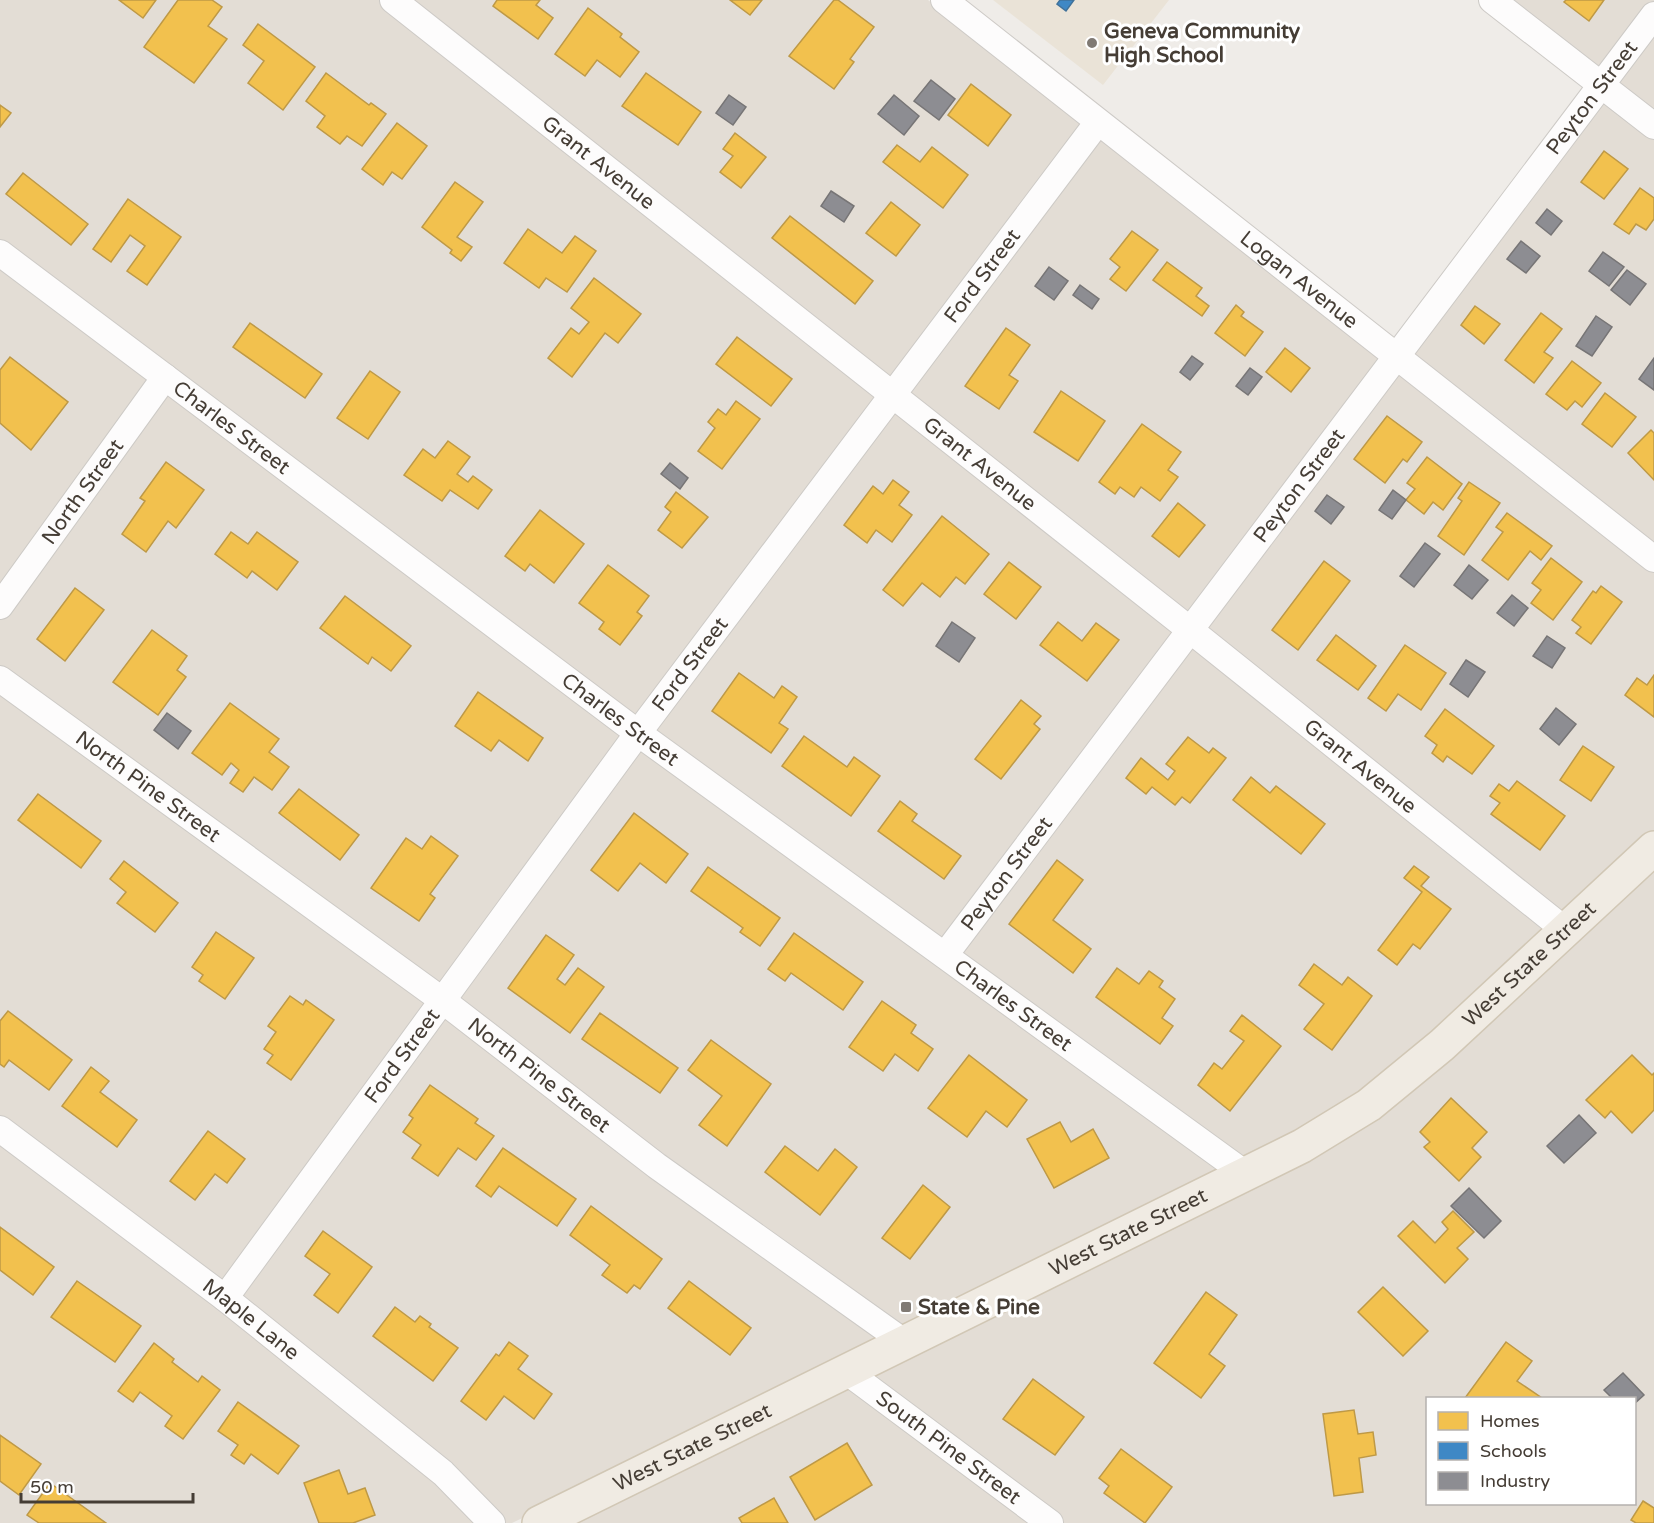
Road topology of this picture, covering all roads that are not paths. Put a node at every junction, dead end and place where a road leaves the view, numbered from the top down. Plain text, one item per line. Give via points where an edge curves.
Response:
1 (393, 0) edge
2 (944, 0) edge
3 (1492, 0) edge
4 (1654, 15) edge
5 (1600, 83) junction
6 (1098, 122) junction
7 (1654, 126) edge
8 (0, 253) edge
9 (1395, 356) junction
10 (165, 377) junction
11 (892, 395) junction
12 (1654, 559) edge
13 (0, 606) edge
14 (1189, 629) junction
15 (0, 679) edge
16 (638, 733) junction
17 (1654, 848) edge
18 (1565, 930) junction
19 (945, 955) junction
20 (442, 999) junction
21 (0, 1129) edge
22 (1247, 1175) junction
23 (225, 1298) junction
24 (904, 1342) junction
25 (846, 1371) junction
26 (492, 1523) edge
27 (539, 1523) edge
28 (1050, 1523) edge

1 - 11 street, Grant Avenue
2 - 6 street, Logan Avenue
3 - 5 street
4 - 5 street, Peyton Street
5 - 7 street
5 - 9 street, Peyton Street
6 - 9 street, Logan Avenue
6 - 11 street, Ford Street
8 - 10 street, Charles Street
9 - 12 street, Logan Avenue
9 - 14 street, Peyton Street
10 - 13 street, North Street
10 - 16 street, Charles Street
11 - 14 street, Grant Avenue
11 - 16 street, Ford Street
14 - 18 street, Grant Avenue
14 - 19 street, Peyton Street
15 - 20 street, North Pine Street
16 - 19 street, Charles Street
16 - 20 street, Ford Street
17 - 18 main road, West State Street
18 - 22 main road, West State Street via 1442,1045 1369,1105
19 - 22 street, Charles Street
20 - 23 street, Ford Street
20 - 24 street, North Pine Street via 657,1166
21 - 23 street, Maple Lane
22 - 24 main road, West State Street
23 - 26 street, Maple Lane via 443,1473
24 - 25 main road, West State Street
25 - 27 main road, West State Street
25 - 28 street, South Pine Street

